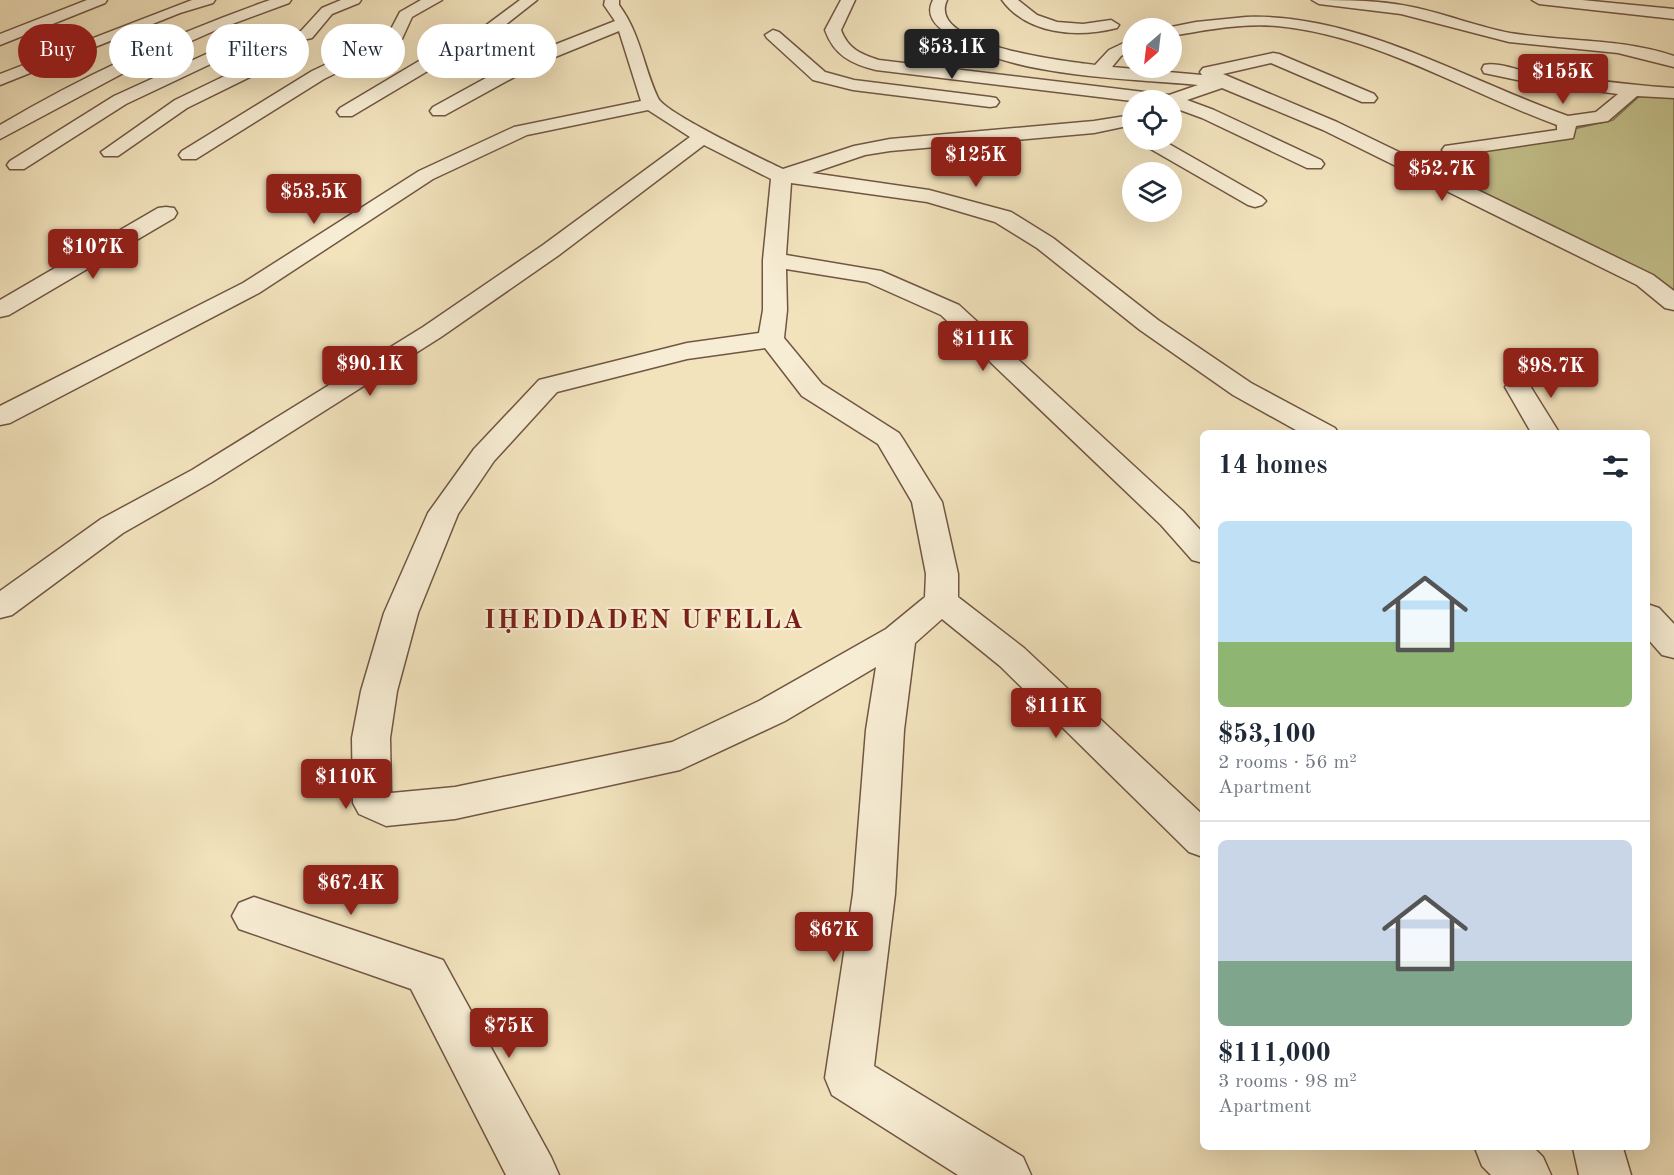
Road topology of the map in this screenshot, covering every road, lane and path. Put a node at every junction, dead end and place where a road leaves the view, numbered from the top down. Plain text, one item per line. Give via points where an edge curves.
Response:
1 (100, 0) edge
2 (208, 0) edge
3 (284, 0) edge
4 (354, 0) edge
5 (435, 0) edge
6 (530, 0) edge
7 (612, 0) edge
8 (848, 0) edge
9 (940, 0) edge
10 (1010, 0) edge
11 (1319, 0) edge
12 (1539, 0) edge
13 (1674, 14) edge
14 (624, 23) junction
15 (1111, 25) dead end
16 (1182, 29) edge
17 (309, 32) edge
18 (773, 34) dead end
19 (0, 40) edge
20 (1122, 49) edge
21 (206, 60) edge
22 (1674, 62) edge
23 (1490, 69) dead end
24 (1100, 70) junction
25 (235, 78) edge
26 (0, 80) edge
27 (1223, 82) junction
28 (1633, 91) junction
29 (1674, 93) edge
30 (1122, 95) edge
31 (1182, 97) edge
32 (1368, 98) dead end
33 (651, 104) junction
34 (1002, 104) dead end
35 (1182, 105) edge
36 (346, 111) dead end
37 (439, 111) dead end
38 (1066, 112) dead end
39 (1122, 120) edge
40 (1567, 122) junction
41 (1122, 123) edge
42 (0, 133) edge
43 (703, 137) junction
44 (1166, 150) edge
45 (1452, 150) dead end
46 (111, 153) dead end
47 (189, 155) dead end
48 (1314, 164) dead end
49 (17, 165) dead end
50 (781, 176) junction
51 (1255, 201) dead end
52 (166, 213) dead end
53 (774, 260) junction
54 (1674, 303) edge
55 (0, 310) edge
56 (771, 339) junction
57 (1518, 387) dead end
58 (0, 417) edge
59 (1318, 430) edge
60 (1544, 430) edge
61 (1200, 550) edge
62 (941, 601) junction
63 (0, 607) edge
64 (1650, 619) edge
65 (898, 638) junction
66 (1674, 646) edge
67 (1200, 837) edge
68 (254, 916) dead end
69 (1502, 1150) edge
70 (1599, 1150) edge
71 (533, 1175) edge
72 (1005, 1175) edge
73 (1525, 1175) edge
74 (1605, 1175) edge

1 - 19 street
2 - 26 street
3 - 42 street via 156,51 57,98
4 - 17 street via 327,11
5 - 47 street via 405,15 395,38 318,75
6 - 36 street via 479,38
7 - 14 street
8 - 30 street via 833,30 838,45 849,56 876,64
9 - 24 street via 937,15 945,28 961,39 1038,63
10 - 15 street via 1034,21 1052,26 1087,29
11 - 22 street via 1401,9 1520,39 1617,48
12 - 13 street
14 - 33 street
14 - 37 street via 532,60
16 - 40 street via 1272,21 1329,31 1385,47
18 - 34 street via 819,76 853,85
20 - 24 street
21 - 49 street via 120,100
23 - 28 street
24 - 27 street
25 - 46 street via 181,104
27 - 31 street
27 - 32 street via 1209,72 1273,58
27 - 54 street via 1330,126 1426,172 1645,280
28 - 29 street
28 - 40 street via 1601,117
33 - 43 street
33 - 58 street via 522,131 426,176 251,288
35 - 48 street
38 - 39 street
40 - 45 street via 1566,134
41 - 50 street via 890,145 861,150
43 - 50 street
43 - 63 street via 432,332 202,476 112,526
44 - 51 street
50 - 53 street
50 - 59 street via 929,196 1003,217 1045,243 1149,325 1242,389
52 - 55 street
53 - 56 street via 776,309
53 - 61 street via 873,276 950,310 1172,518
56 - 62 street via 812,390 889,439 927,502 942,574
56 - 65 street via 687,351 548,386 484,455 443,513 401,613 379,691 371,738 373,803 386,810 455,803 680,755 771,711
57 - 60 street
62 - 65 street
62 - 67 street via 1012,657
64 - 66 street
65 - 72 street via 885,730 874,894 849,1078
68 - 71 street via 427,974
69 - 73 street
70 - 74 street

